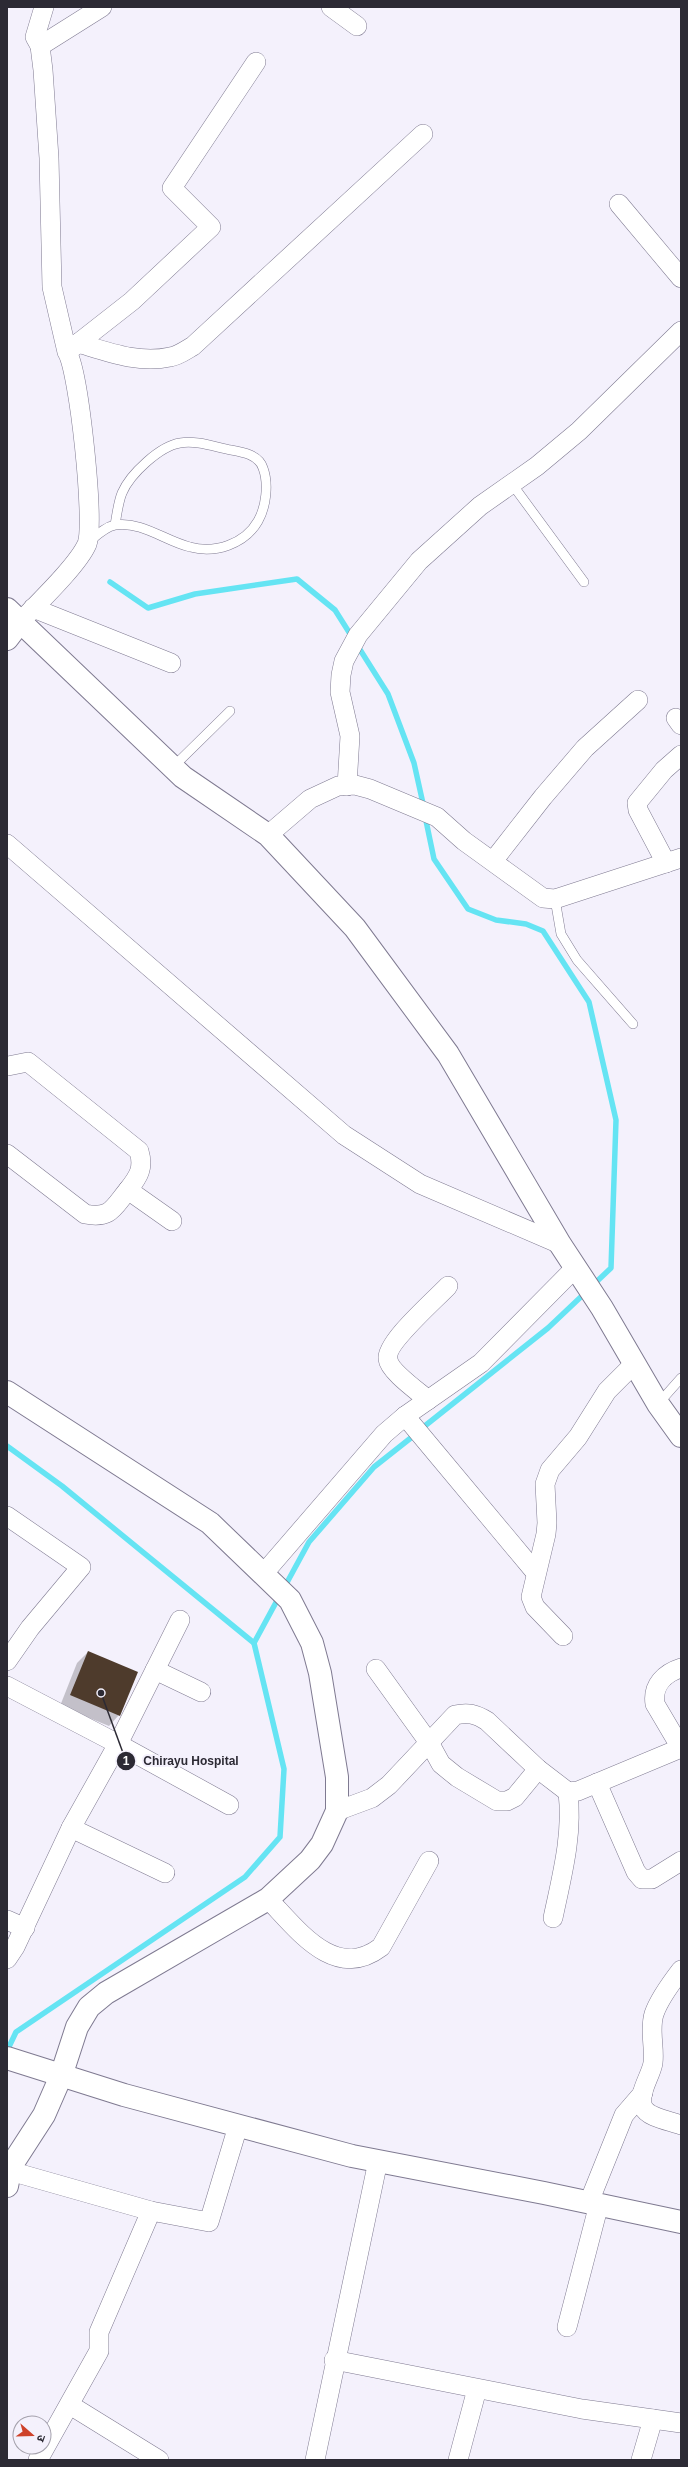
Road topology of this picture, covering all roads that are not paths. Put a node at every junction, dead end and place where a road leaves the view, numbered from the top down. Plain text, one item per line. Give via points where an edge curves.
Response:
1 (44, 7) edge
2 (102, 7) edge
3 (332, 7) edge
4 (358, 26) dead end
5 (40, 46) junction
6 (256, 62) dead end
7 (423, 134) dead end
8 (620, 204) dead end
9 (681, 278) edge
10 (681, 331) edge
11 (73, 348) junction
12 (512, 484) junction
13 (115, 525) junction
14 (87, 543) junction
15 (584, 582) dead end
16 (17, 620) edge
17 (171, 663) dead end
18 (638, 700) dead end
19 (230, 711) dead end
20 (681, 755) edge
21 (173, 767) junction
22 (348, 786) junction
23 (268, 835) junction
24 (7, 844) edge
25 (493, 861) junction
26 (674, 861) edge
27 (555, 899) junction
28 (633, 1024) dead end
29 (7, 1066) edge
30 (7, 1154) edge
31 (128, 1190) junction
32 (172, 1221) dead end
33 (560, 1244) junction
34 (579, 1272) junction
35 (448, 1286) dead end
36 (635, 1363) junction
37 (681, 1378) edge
38 (7, 1392) edge
39 (428, 1400) junction
40 (658, 1404) junction
41 (405, 1416) junction
42 (681, 1436) edge
43 (7, 1516) edge
44 (536, 1574) junction
45 (270, 1578) junction
46 (180, 1620) dead end
47 (563, 1636) dead end
48 (7, 1661) edge
49 (681, 1668) edge
50 (156, 1670) junction
51 (376, 1670) dead end
52 (7, 1686) edge
53 (202, 1692) dead end
54 (118, 1744) junction
55 (430, 1744) junction
56 (681, 1748) edge
57 (538, 1769) junction
58 (597, 1783) junction
59 (568, 1792) junction
60 (229, 1805) dead end
61 (337, 1811) junction
62 (71, 1828) junction
63 (429, 1861) dead end
64 (681, 1861) edge
65 (165, 1873) dead end
66 (268, 1899) junction
67 (553, 1918) dead end
68 (7, 1920) edge
69 (24, 1928) junction
70 (7, 1959) edge
71 (681, 1970) edge
72 (7, 2058) edge
73 (53, 2074) junction
74 (643, 2093) junction
75 (681, 2125) edge
76 (238, 2126) junction
77 (378, 2161) junction
78 (9, 2178) edge
79 (594, 2203) junction
80 (151, 2210) junction
81 (681, 2222) edge
82 (567, 2327) dead end
83 (334, 2360) junction
84 (477, 2389) junction
85 (70, 2405) junction
86 (653, 2419) junction
87 (681, 2423) edge
88 (38, 2460) edge
89 (159, 2460) edge
90 (315, 2460) edge
91 (458, 2460) edge
92 (640, 2460) edge

1 - 5 street via 35,37
2 - 5 street
3 - 4 street
5 - 11 street via 49,158 52,287
6 - 11 street via 172,188 211,227 132,300
7 - 11 street via 193,346 171,357 151,359
8 - 9 street
10 - 12 street via 579,431
11 - 14 street via 71,359 78,401 90,523
12 - 15 lane
12 - 22 street via 480,506 419,562 354,641 340,675 340,692 350,736
13 - 13 lane via 144,528 190,548 218,548 233,544 255,527 262,513 266,487 263,467 254,457 196,443 180,443 163,448 130,479 122,492
13 - 14 lane
14 - 16 street via 78,558
16 - 17 street
16 - 21 main road
18 - 25 street via 585,748
19 - 21 lane
20 - 26 street via 664,770 637,803 638,810
21 - 23 main road via 183,777
22 - 23 street via 338,786 310,800
22 - 25 street via 370,788 423,810 444,821 457,836
23 - 33 main road via 355,928 448,1054
24 - 33 street via 344,1135 420,1184
25 - 27 street via 543,898
26 - 27 street
27 - 28 lane via 561,934 602,992
29 - 31 street via 28,1062 139,1151 141,1169
30 - 31 street via 85,1214 99,1217 109,1214
31 - 32 street
33 - 34 main road
34 - 36 main road
34 - 39 street via 481,1363
35 - 39 street via 397,1339 388,1352 392,1369
36 - 40 main road
36 - 44 street via 607,1391 578,1437 550,1470 545,1484 546,1529
37 - 40 lane
38 - 45 main road via 210,1523
39 - 41 street
40 - 42 main road
41 - 44 street
41 - 45 street via 384,1434
43 - 48 street via 81,1566 30,1628
44 - 47 street via 531,1597 533,1602
45 - 61 main road via 290,1600 312,1643 320,1673 337,1777
46 - 50 street
49 - 56 street via 670,1671 662,1678 654,1695 655,1704
50 - 53 street
50 - 54 street
51 - 55 street
52 - 54 street
54 - 60 street
54 - 62 street
55 - 57 street via 455,1715 478,1715
55 - 57 street via 441,1764 456,1777 497,1801 507,1802 515,1797
55 - 61 street via 384,1790 372,1798
56 - 58 street
57 - 59 street
58 - 59 street
58 - 64 street via 636,1872 642,1879 652,1878
59 - 67 street via 570,1838
61 - 66 main road via 322,1844 310,1860
62 - 65 street
62 - 69 street
63 - 66 street via 381,1947 369,1956 358,1959 345,1959 328,1954 314,1945
66 - 73 main road via 106,1993 89,2008
68 - 69 street
69 - 70 street
71 - 74 street via 654,2014 653,2063
72 - 73 main road
73 - 76 main road
73 - 78 main road via 44,2115
74 - 75 street via 642,2105 645,2110
74 - 79 street via 624,2116
76 - 77 main road
76 - 80 street via 209,2222
77 - 79 main road
77 - 83 street
78 - 80 street
79 - 81 main road
79 - 82 street
80 - 85 street via 99,2332 99,2351
83 - 84 street
83 - 90 street
84 - 86 street via 517,2394 582,2409
84 - 91 street
85 - 88 street
85 - 89 street
86 - 87 street
86 - 92 street

